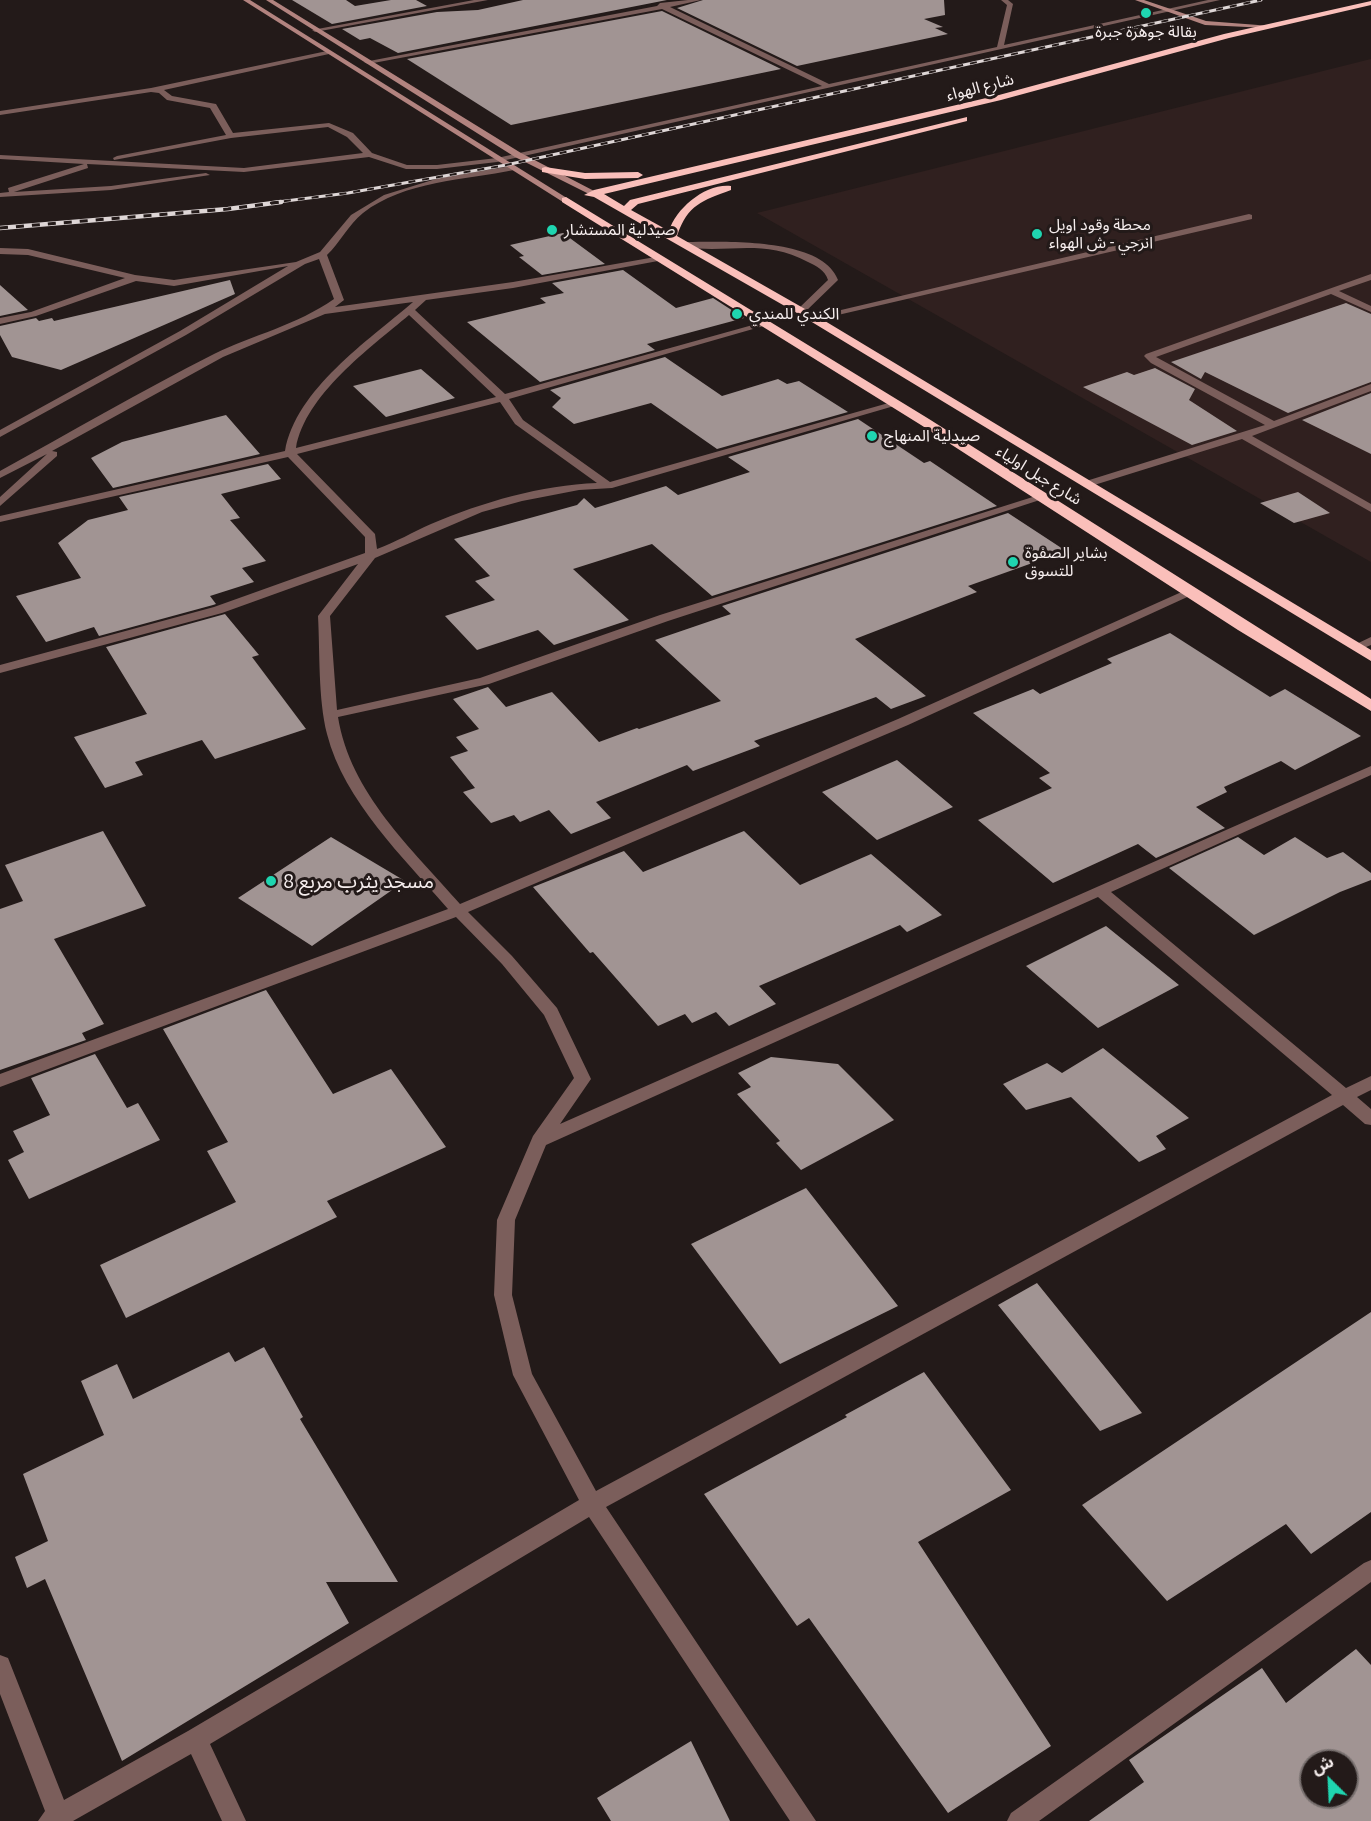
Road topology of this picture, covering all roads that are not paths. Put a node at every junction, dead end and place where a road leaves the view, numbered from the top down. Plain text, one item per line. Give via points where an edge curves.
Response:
1 (246, 0) edge
2 (269, 0) edge
3 (485, 0) edge
4 (650, 0) edge
5 (698, 0) edge
6 (1004, 0) edge
7 (1138, 0) edge
8 (1217, 0) edge
9 (1371, 3) edge
10 (663, 6) junction
11 (1168, 11) junction
12 (1371, 11) edge
13 (1184, 17) junction
14 (1268, 26) junction
15 (315, 30) junction
16 (1205, 42) junction
17 (1000, 48) junction
18 (327, 53) junction
19 (1184, 59) dead end
20 (368, 62) junction
21 (826, 85) junction
22 (151, 90) junction
23 (0, 113) edge
24 (980, 115) dead end
25 (231, 136) junction
26 (369, 155) junction
27 (518, 155) junction
28 (0, 158) edge
29 (497, 160) junction
30 (98, 163) junction
31 (787, 164) junction
32 (512, 168) junction
33 (244, 170) junction
34 (545, 170) junction
35 (673, 175) junction
36 (594, 194) junction
37 (0, 195) edge
38 (566, 200) junction
39 (625, 210) junction
40 (592, 217) junction
41 (1249, 218) dead end
42 (672, 237) junction
43 (687, 245) junction
44 (0, 251) edge
45 (322, 255) junction
46 (658, 258) junction
47 (302, 262) junction
48 (1371, 277) edge
49 (135, 278) junction
50 (1331, 291) junction
51 (424, 297) junction
52 (1371, 309) edge
53 (410, 310) junction
54 (325, 311) junction
55 (806, 315) junction
56 (0, 321) edge
57 (764, 323) junction
58 (1371, 387) edge
59 (503, 398) junction
60 (896, 404) junction
61 (1273, 425) junction
62 (0, 434) edge
63 (1243, 435) junction
64 (70, 438) junction
65 (290, 453) junction
66 (0, 476) edge
67 (1087, 484) junction
68 (608, 486) junction
69 (1042, 497) junction
70 (0, 502) edge
71 (1371, 509) edge
72 (0, 519) edge
73 (371, 555) junction
74 (1190, 593) junction
75 (1371, 641) edge
76 (1356, 647) junction
77 (1371, 656) edge
78 (0, 669) edge
79 (1371, 706) edge
80 (331, 715) junction
81 (1371, 770) edge
82 (1100, 891) junction
83 (458, 911) junction
84 (0, 1081) edge
85 (1371, 1082) edge
86 (1344, 1097) junction
87 (1371, 1119) edge
88 (539, 1142) junction
89 (592, 1504) junction
90 (1371, 1570) edge
91 (0, 1666) edge
92 (196, 1739) junction
93 (55, 1818) edge
94 (234, 1821) edge
95 (804, 1821) edge
96 (1019, 1821) edge

1 - 18 street
2 - 15 street
3 - 15 street
4 - 10 street
5 - 10 street
6 - 17 street via 1010,3
7 - 11 street
8 - 11 street
9 - 14 highway, شارع الهواء
10 - 20 street
10 - 21 street
11 - 13 street
11 - 17 street
12 - 19 highway
13 - 14 street via 1221,25
13 - 16 street via 1202,29
14 - 16 highway, شارع الهواء
15 - 20 street
16 - 35 highway, شارع الهواء via 1001,98
17 - 21 street
18 - 22 street
18 - 29 street
20 - 27 street
21 - 27 street
22 - 23 street
22 - 25 street via 213,106
24 - 31 highway, شارع الهواء
25 - 26 street via 329,125 350,135
25 - 30 street
26 - 29 street via 406,167
26 - 33 street
27 - 29 street
27 - 34 street
28 - 30 street
29 - 32 street
30 - 33 street
30 - 37 street via 33,181
31 - 39 highway, شارع الهواء via 634,202
31 - 42 highway via 686,207 678,217
32 - 38 street
32 - 45 street via 453,178 369,206 347,221
33 - 37 street via 111,188
34 - 35 highway via 585,176
34 - 36 street
35 - 36 highway, شارع الهواء
36 - 38 highway, شارع الهواء
36 - 39 highway, شارع جبل اولياء
38 - 40 highway, شارع جبل اولياء
39 - 40 highway, شارع الهواء
39 - 42 highway, شارع جبل اولياء
40 - 46 highway, شارع جبل اولياء
41 - 55 street
42 - 43 highway, شارع جبل اولياء
43 - 55 highway, شارع جبل اولياء
43 - 55 street via 768,244 798,252 831,273 833,280
44 - 49 street via 28,252
45 - 47 street
45 - 54 street via 339,300
46 - 51 street via 523,284
46 - 57 highway, شارع جبل اولياء
47 - 49 street via 174,283
47 - 62 street
48 - 50 street
49 - 56 street via 33,314
50 - 52 street
50 - 61 street via 1149,356
51 - 53 street
51 - 54 street
53 - 59 street
53 - 65 street via 330,381 291,434
54 - 64 street via 173,378
55 - 67 highway, شارع جبل اولياء
57 - 59 street
57 - 60 highway, شارع جبل اولياء
58 - 61 street
59 - 65 street
59 - 68 street via 519,422
60 - 68 street
60 - 69 highway, شارع جبل اولياء
61 - 63 street
63 - 67 street
63 - 71 street
64 - 66 street
64 - 70 street
65 - 72 street
65 - 73 street via 371,536
67 - 76 highway, شارع جبل اولياء
68 - 73 street via 579,487 489,507
69 - 74 highway, شارع جبل اولياء
69 - 80 street via 664,618 484,681
73 - 78 street via 218,610
73 - 80 street via 324,616
74 - 79 highway, شارع جبل اولياء
74 - 83 street via 903,722
75 - 76 street
76 - 77 highway, شارع جبل اولياء
80 - 83 street via 344,762 375,815
81 - 82 street
82 - 86 street
82 - 88 street
83 - 84 street
83 - 88 street via 551,1011 583,1079
85 - 86 street
86 - 87 street
86 - 89 street
88 - 89 street via 506,1220 503,1295 523,1375
89 - 92 street
89 - 95 street
90 - 96 street
91 - 93 street
92 - 93 street
92 - 94 street

